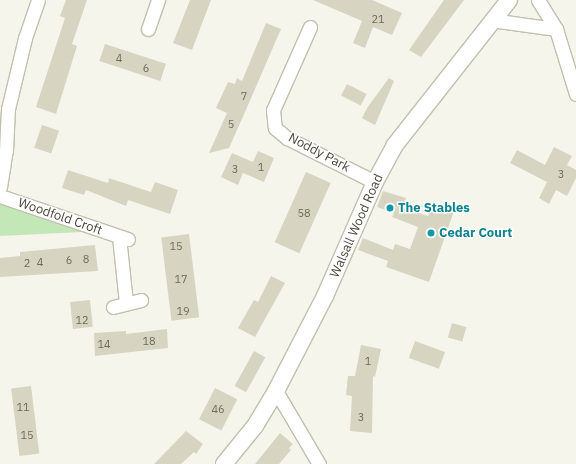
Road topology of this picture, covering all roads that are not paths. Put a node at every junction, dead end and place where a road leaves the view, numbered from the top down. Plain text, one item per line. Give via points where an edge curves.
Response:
1 (38, 0) edge
2 (158, 0) edge
3 (509, 0) edge
4 (538, 0) edge
5 (491, 20) junction
6 (310, 27) dead end
7 (148, 29) dead end
8 (556, 29) junction
9 (575, 87) edge
10 (4, 109) edge
11 (375, 182) junction
12 (0, 187) edge
13 (0, 196) edge
14 (141, 300) dead end
15 (126, 303) junction
16 (113, 307) dead end
17 (276, 391) junction
18 (224, 464) edge
19 (319, 464) edge

1 - 10 street
2 - 7 street
3 - 5 street, Walsall Wood Road
4 - 8 street
5 - 8 street
5 - 11 street, Walsall Wood Road via 395,145
6 - 11 street, Noddy Park via 273,110 275,128 287,138
8 - 9 street
10 - 12 street via 5,158
11 - 17 street, Walsall Wood Road via 325,296
13 - 15 street, Woodfold Croft via 123,238
14 - 15 street
15 - 16 street
17 - 18 street, Walsall Wood Road via 256,426
17 - 19 street

